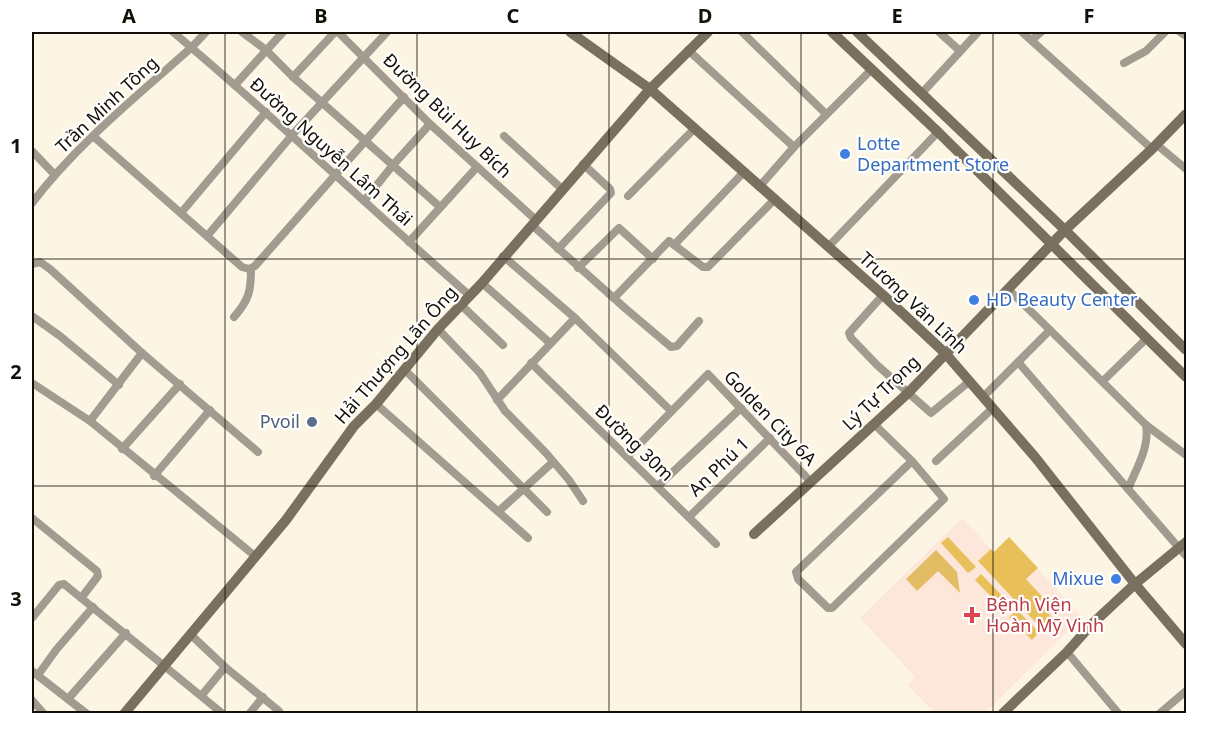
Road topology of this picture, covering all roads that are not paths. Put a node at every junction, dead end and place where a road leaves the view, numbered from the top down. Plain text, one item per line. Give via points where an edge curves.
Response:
1 (173, 32) edge
2 (206, 32) edge
3 (242, 32) edge
4 (283, 32) edge
5 (337, 32) edge
6 (387, 32) edge
7 (570, 32) edge
8 (708, 32) edge
9 (742, 32) edge
10 (832, 32) edge
11 (857, 32) edge
12 (939, 32) edge
13 (978, 32) edge
14 (1022, 32) edge
15 (1041, 32) edge
16 (1165, 32) edge
17 (1180, 32) edge
18 (1186, 36) edge
19 (1032, 40) junction
20 (192, 47) junction
21 (266, 50) junction
22 (688, 50) junction
23 (960, 51) junction
24 (364, 56) junction
25 (1124, 63) dead end
26 (872, 70) junction
27 (293, 77) junction
28 (235, 85) junction
29 (650, 89) junction
30 (921, 93) junction
31 (404, 96) junction
32 (322, 103) junction
33 (266, 112) junction
34 (826, 114) junction
35 (1186, 114) edge
36 (430, 124) junction
37 (694, 129) junction
38 (938, 132) junction
39 (293, 134) junction
40 (93, 136) junction
41 (504, 136) dead end
42 (365, 140) junction
43 (1154, 146) junction
44 (794, 147) junction
45 (32, 151) edge
46 (583, 164) junction
47 (393, 165) junction
48 (477, 167) junction
49 (1186, 169) edge
50 (743, 173) junction
51 (54, 174) junction
52 (334, 175) junction
53 (759, 187) junction
54 (562, 189) junction
55 (628, 196) dead end
56 (774, 200) junction
57 (364, 201) junction
58 (32, 203) edge
59 (440, 207) junction
60 (181, 213) junction
61 (534, 223) junction
62 (1065, 230) junction
63 (208, 235) junction
64 (409, 242) junction
65 (675, 244) junction
66 (1052, 244) junction
67 (828, 247) junction
68 (558, 249) junction
69 (503, 256) junction
70 (653, 259) junction
71 (32, 264) edge
72 (578, 268) junction
73 (251, 269) junction
74 (482, 283) junction
75 (1008, 289) junction
76 (470, 295) junction
77 (883, 295) junction
78 (614, 298) junction
79 (461, 305) junction
80 (32, 316) edge
81 (234, 317) dead end
82 (575, 318) junction
83 (699, 321) dead end
84 (438, 329) junction
85 (1050, 330) junction
86 (1147, 338) junction
87 (550, 343) junction
88 (503, 345) dead end
89 (1186, 349) edge
90 (142, 353) junction
91 (945, 353) junction
92 (531, 363) junction
93 (1019, 363) junction
94 (405, 370) junction
95 (1186, 377) edge
96 (970, 381) junction
97 (1103, 381) junction
98 (32, 383) edge
99 (180, 384) junction
100 (119, 386) junction
101 (908, 393) junction
102 (984, 396) junction
103 (497, 400) junction
104 (376, 404) junction
105 (741, 408) junction
106 (993, 408) junction
107 (210, 410) junction
108 (671, 411) junction
109 (90, 421) junction
110 (874, 424) junction
111 (1146, 425) junction
112 (770, 438) junction
113 (122, 448) junction
114 (258, 452) dead end
115 (1186, 455) edge
116 (627, 457) junction
117 (936, 460) dead end
118 (912, 461) junction
119 (553, 462) junction
120 (154, 476) junction
121 (811, 482) junction
122 (658, 486) junction
123 (525, 488) junction
124 (1128, 489) junction
125 (583, 501) dead end
126 (499, 511) junction
127 (547, 512) dead end
128 (689, 517) junction
129 (32, 518) edge
130 (754, 534) dead end
131 (528, 538) dead end
132 (716, 544) dead end
133 (1185, 547) edge
134 (255, 556) junction
135 (1135, 584) junction
136 (82, 597) junction
137 (93, 608) junction
138 (32, 618) edge
139 (126, 633) junction
140 (190, 634) junction
141 (1186, 644) edge
142 (1067, 652) junction
143 (164, 664) junction
144 (225, 667) junction
145 (34, 673) edge
146 (1186, 691) edge
147 (202, 695) junction
148 (262, 697) junction
149 (68, 699) junction
150 (32, 700) edge
151 (279, 711) dead end
152 (44, 714) edge
153 (87, 714) edge
154 (124, 714) edge
155 (223, 714) edge
156 (249, 714) edge
157 (1002, 714) edge
158 (1119, 714) edge
159 (1159, 714) edge

1 - 20 street, Đường Nguyễn Lâm Thái
2 - 20 street, Trần Minh Tông
3 - 21 street
4 - 21 street
5 - 24 street, Đường Bùi Huy Bích
5 - 27 street
6 - 24 street
7 - 29 street, Trương Văn Lĩnh
8 - 22 street, Hải Thượng Lãn Ông
9 - 34 street
10 - 26 street
11 - 30 street
12 - 23 street
13 - 23 street
14 - 19 street
15 - 19 street
16 - 25 street via 1146,51
17 - 18 street
19 - 43 street
20 - 28 street, Đường Nguyễn Lâm Thái
20 - 40 street, Trần Minh Tông
21 - 27 street
21 - 28 street
22 - 29 street, Hải Thượng Lãn Ông
22 - 44 street
23 - 30 street
24 - 31 street, Đường Bùi Huy Bích
24 - 32 street
26 - 34 street
26 - 38 street
27 - 32 street
28 - 33 street, Đường Nguyễn Lâm Thái
29 - 37 street, Trương Văn Lĩnh
29 - 46 street, Hải Thượng Lãn Ông
30 - 62 street
31 - 36 street, Đường Bùi Huy Bích
31 - 42 street
32 - 39 street
32 - 42 street
33 - 39 street, Đường Nguyễn Lâm Thái
33 - 60 street
34 - 44 street
35 - 43 street
36 - 47 street
36 - 48 street, Đường Bùi Huy Bích
37 - 50 street, Trương Văn Lĩnh
37 - 55 street
38 - 66 street
38 - 67 street
39 - 52 street, Đường Nguyễn Lâm Thái
39 - 63 street
40 - 51 street, Trần Minh Tông
40 - 60 street
41 - 54 street
42 - 47 street
42 - 52 street
43 - 49 street
43 - 62 street
44 - 53 street
45 - 51 street
46 - 54 street, Hải Thượng Lãn Ông
46 - 68 street via 611,193
47 - 57 street
47 - 59 street
48 - 59 street
48 - 61 street, Đường Bùi Huy Bích
50 - 53 street, Trương Văn Lĩnh
50 - 65 street
51 - 58 street, Trần Minh Tông
52 - 57 street, Đường Nguyễn Lâm Thái
52 - 73 street
53 - 56 street, Trương Văn Lĩnh
54 - 61 street, Hải Thượng Lãn Ông
56 - 65 street via 707,268
56 - 67 street, Trương Văn Lĩnh
57 - 64 street, Đường Nguyễn Lâm Thái
59 - 64 street
60 - 63 street
61 - 68 street, Đường Bùi Huy Bích
61 - 69 street, Hải Thượng Lãn Ông
62 - 66 street, Lý Tự Trọng
62 - 89 street
63 - 73 street via 242,267
64 - 76 street, Đường Nguyễn Lâm Thái
65 - 70 street via 666,242
66 - 75 street, Lý Tự Trọng
66 - 86 street
67 - 77 street, Trương Văn Lĩnh
68 - 72 street, Đường Bùi Huy Bích
69 - 74 street, Hải Thượng Lãn Ông
69 - 82 street
70 - 72 street via 619,228
70 - 78 street
71 - 90 street via 42,262
72 - 78 street, Đường Bùi Huy Bích
73 - 81 street via 252,288
74 - 76 street, Hải Thượng Lãn Ông
74 - 87 street
75 - 85 street
75 - 91 street, Lý Tự Trọng
76 - 79 street, Hải Thượng Lãn Ông
77 - 91 street, Trương Văn Lĩnh
77 - 101 street via 849,334
78 - 83 street, Đường Bùi Huy Bích via 672,347
79 - 84 street, Hải Thượng Lãn Ông
79 - 88 street
80 - 100 street
82 - 87 street
82 - 108 street
84 - 94 street, Hải Thượng Lãn Ông
84 - 103 street via 480,373
85 - 93 street
85 - 97 street
86 - 95 street
86 - 97 street
87 - 92 street
90 - 99 street
90 - 100 street
91 - 96 street, Trương Văn Lĩnh
91 - 101 street, Lý Tự Trọng
92 - 103 street
92 - 116 street, Đường 30m
93 - 102 street
93 - 124 street
94 - 104 street, Hải Thượng Lãn Ông
94 - 123 street
96 - 101 street via 930,413
96 - 102 street, Trương Văn Lĩnh
97 - 111 street
98 - 109 street
99 - 107 street
99 - 113 street
100 - 109 street
101 - 110 street, Lý Tự Trọng
102 - 106 street, Trương Văn Lĩnh
103 - 119 street
104 - 126 street
104 - 134 street, Hải Thượng Lãn Ông via 354,426
105 - 108 street, Golden City 6A via 708,374
105 - 112 street, Golden City 6A
105 - 122 street
106 - 117 street
106 - 135 street, Trương Văn Lĩnh
107 - 114 street
107 - 120 street
108 - 116 street
109 - 113 street
110 - 118 street
110 - 121 street, Lý Tự Trọng
111 - 115 street
111 - 124 street via 1147,441
112 - 121 street, Golden City 6A
112 - 128 street, An Phú 1
113 - 120 street
116 - 122 street, Đường 30m
118 - 118 street via 796,572 798,579 828,608 943,501 943,496
119 - 123 street
119 - 125 street
120 - 134 street
121 - 130 street, Lý Tự Trọng
122 - 128 street, Đường 30m
123 - 126 street
123 - 127 street
124 - 133 street
126 - 131 street
128 - 132 street, Đường 30m
129 - 136 street via 97,571 98,576
133 - 135 street
134 - 140 street, Hải Thượng Lãn Ông
135 - 141 street, Trương Văn Lĩnh
135 - 142 street
136 - 137 street
136 - 138 street via 61,583
137 - 139 street
137 - 145 street
139 - 143 street
139 - 149 street
140 - 143 street, Hải Thượng Lãn Ông
140 - 144 street
142 - 157 street
142 - 158 street
143 - 147 street
143 - 154 street, Hải Thượng Lãn Ông
144 - 147 street
144 - 148 street
145 - 149 street
146 - 159 street
147 - 155 street
148 - 151 street
148 - 156 street
149 - 153 street
150 - 152 street

